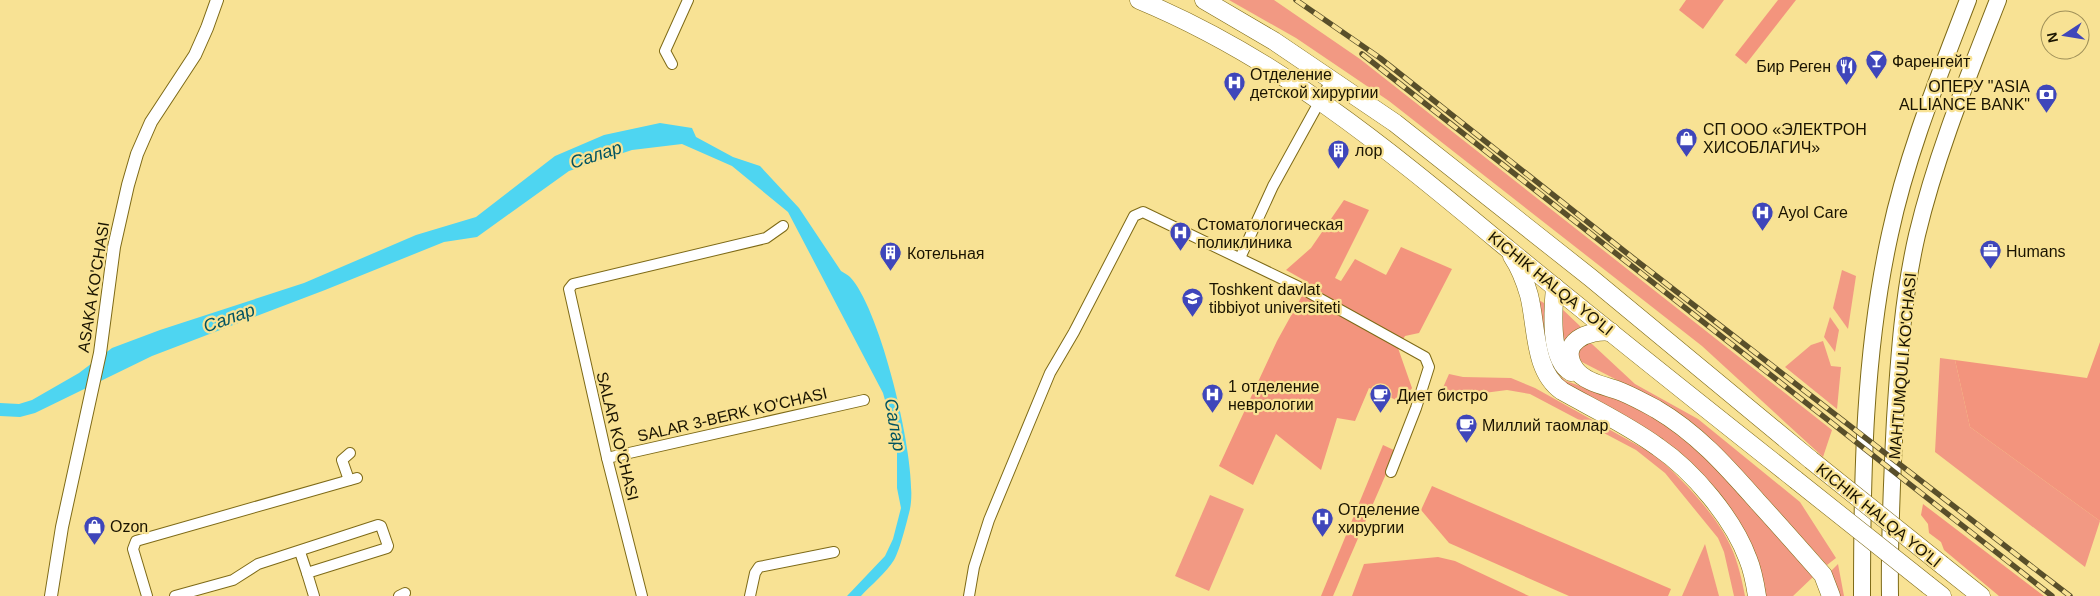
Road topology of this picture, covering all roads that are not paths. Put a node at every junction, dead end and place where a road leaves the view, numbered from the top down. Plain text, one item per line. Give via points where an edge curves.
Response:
1 (217, 0) edge
2 (688, 0) edge
3 (1139, 0) edge
4 (1204, 0) edge
5 (1968, 0) edge
6 (1998, 0) edge
7 (672, 64) dead end
8 (1332, 79) junction
9 (1320, 99) junction
10 (783, 226) dead end
11 (1506, 247) junction
12 (1240, 258) junction
13 (1555, 287) junction
14 (1611, 332) junction
15 (1583, 377) junction
16 (864, 400) dead end
17 (350, 453) dead end
18 (607, 458) junction
19 (1392, 472) dead end
20 (300, 552) junction
21 (834, 552) dead end
22 (307, 573) junction
23 (51, 596) edge
24 (147, 596) edge
25 (175, 596) edge
26 (314, 596) edge
27 (642, 596) edge
28 (750, 596) edge
29 (969, 596) edge
30 (1757, 596) edge
31 (1831, 596) edge
32 (1862, 596) edge
33 (1890, 596) edge
34 (1942, 596) edge
35 (1981, 596) edge

1 - 23 street, ASAKA KO'CHASI via 195,55 151,122 137,154 122,205 100,353 62,527
2 - 7 street via 665,51
3 - 9 highway, KICHIK HALQA YO'LI via 1223,41
4 - 8 highway, KICHIK HALQA YO'LI
5 - 32 main road, MAHTUMQULI KO'CHASI via 1909,165 1883,266 1868,396
6 - 33 main road, MAHTUMQULI KO'CHASI via 1937,166 1910,267 1898,376
8 - 9 street
8 - 35 highway, KICHIK HALQA YO'LI, bridge via 1395,123 1591,278
9 - 11 highway, KICHIK HALQA YO'LI via 1426,180
9 - 12 street via 1273,186
10 - 18 street, SALAR KO'CHASI via 766,238 573,284 569,289
11 - 13 highway, KICHIK HALQA YO'LI
11 - 30 highway via 1524,277 1542,362 1549,379 1562,391 1658,446 1694,478 1739,540 1752,570
12 - 19 street via 1425,357 1429,367
12 - 29 street via 1143,212 1134,216 1046,382 988,520
13 - 14 highway, KICHIK HALQA YO'LI
13 - 15 highway via 1552,314 1559,359 1566,369
14 - 15 highway via 1584,334 1573,344 1570,355 1573,365
14 - 34 highway, KICHIK HALQA YO'LI, bridge
15 - 31 highway via 1640,400 1702,442 1823,575
16 - 18 street, SALAR 3-BERK KO'CHASI
17 - 24 street via 342,460 353,479 136,541 133,550
18 - 27 street, SALAR KO'CHASI
20 - 22 street
20 - 22 street via 378,525 388,546
20 - 25 street via 258,564 233,580
21 - 28 street via 759,567
22 - 26 street

